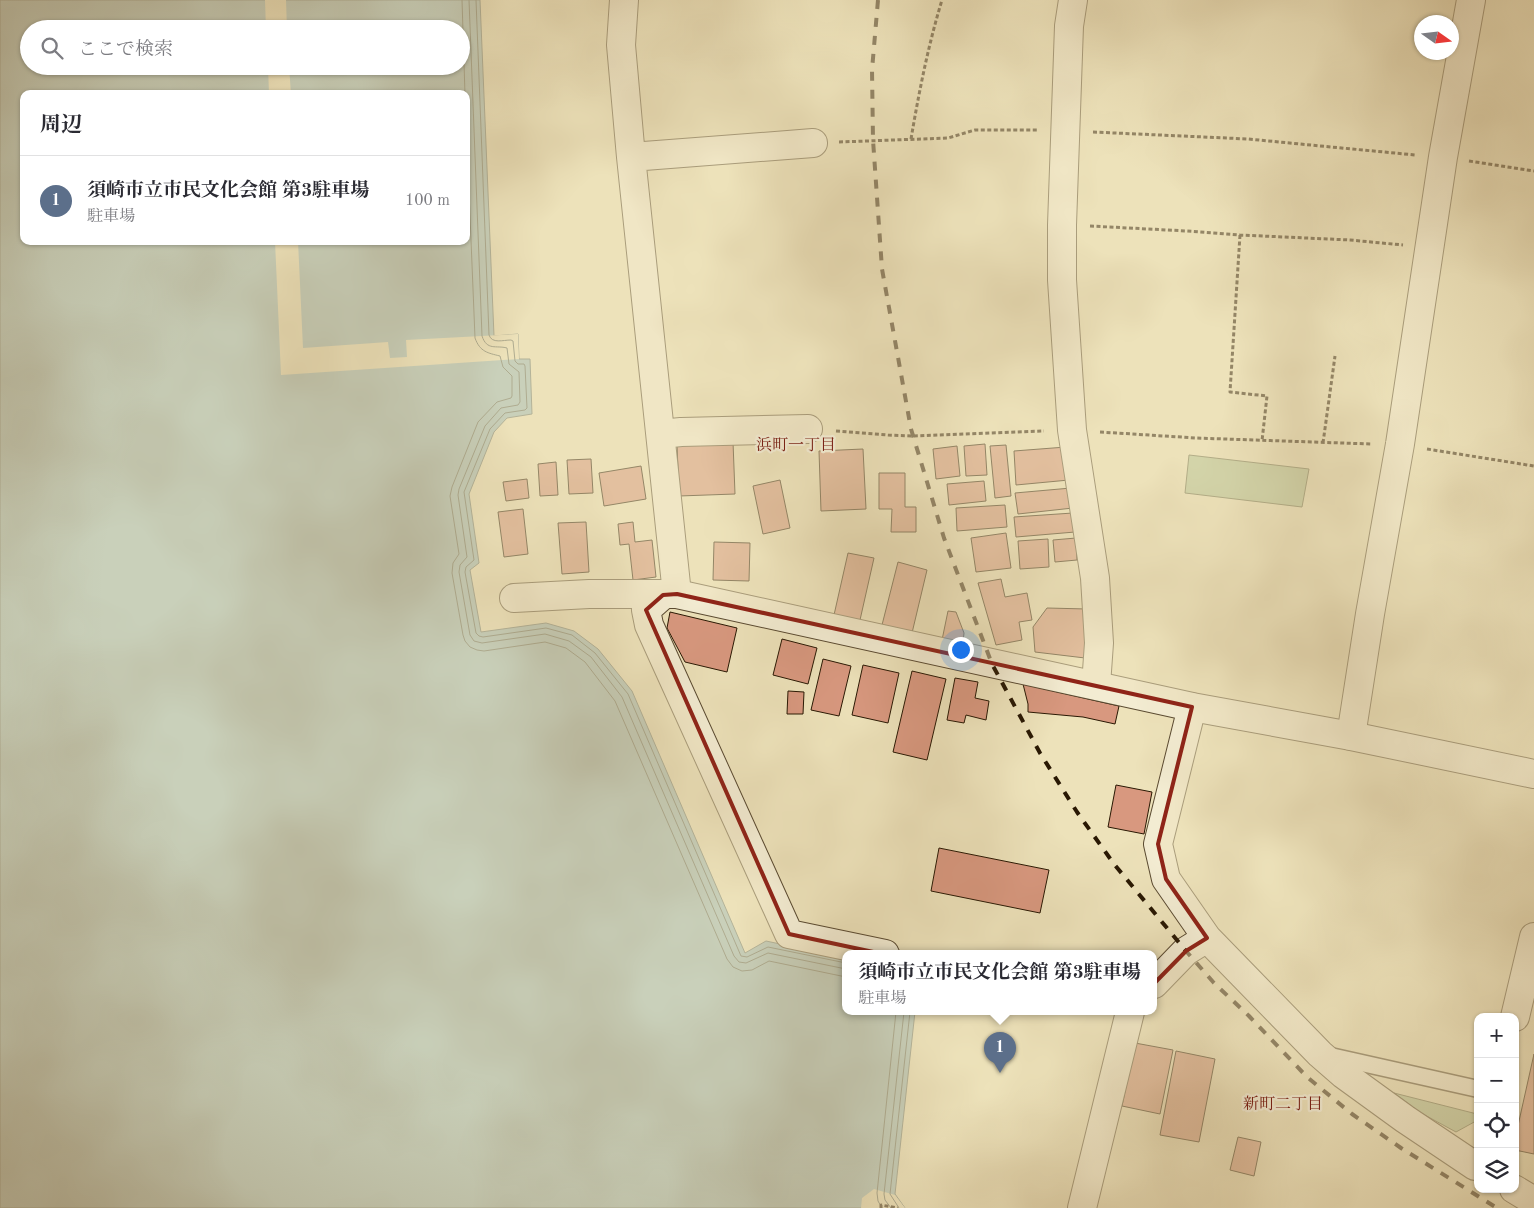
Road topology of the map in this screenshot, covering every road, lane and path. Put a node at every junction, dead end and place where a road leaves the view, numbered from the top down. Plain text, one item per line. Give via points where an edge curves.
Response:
1 (624, 0) edge
2 (942, 0) edge
3 (1073, 0) edge
4 (1471, 0) edge
5 (1066, 130) junction
6 (911, 139) junction
7 (813, 143) joint
8 (631, 157) junction
9 (1443, 157) junction
10 (1534, 171) edge
11 (1062, 225) junction
12 (1240, 235) junction
13 (1430, 247) junction
14 (1335, 356) dead end
15 (808, 428) joint
16 (1072, 430) junction
17 (661, 434) junction
18 (1262, 441) junction
19 (1323, 442) junction
20 (1400, 444) junction
21 (1534, 466) edge
22 (670, 595) junction
23 (514, 598) dead end
24 (1096, 685) junction
25 (1192, 707) junction
26 (1351, 736) junction
27 (1534, 774) edge
28 (1534, 937) edge
29 (1207, 938) junction
30 (866, 950) edge
31 (1531, 966) edge
32 (1157, 981) edge
33 (1516, 1013) edge
34 (1129, 1015) edge
35 (1320, 1054) junction
36 (1474, 1088) edge
37 (1474, 1161) edge
38 (1519, 1192) edge
39 (1534, 1201) edge
40 (881, 1208) edge
41 (898, 1208) edge
42 (1082, 1208) edge

1 - 8 street via 622,45
2 - 6 path via 921,78
3 - 5 street via 1069,26
4 - 9 street
5 - 6 path via 975,130 948,138
5 - 9 path via 1248,139
5 - 11 street
6 - 7 path
7 - 8 street
8 - 17 street
9 - 10 path
9 - 13 street
11 - 12 path
11 - 16 street via 1062,280
12 - 13 path
12 - 18 path via 1230,392 1267,396
13 - 20 street
14 - 19 path
15 - 16 path via 888,436
15 - 17 street
16 - 18 path
16 - 24 street via 1095,578 1099,643
17 - 22 street
18 - 19 path
19 - 20 path
20 - 21 path
20 - 26 street
22 - 23 street via 589,594
22 - 24 street
22 - 30 street via 646,610 649,625 789,934
24 - 25 street
25 - 26 street
25 - 29 street via 1158,844 1166,879
26 - 27 street
28 - 31 street
29 - 32 street via 1186,951
29 - 35 street
31 - 33 street
34 - 42 street
35 - 36 lane
35 - 37 street via 1405,1119
38 - 39 street
40 - 41 path via 881,1205

